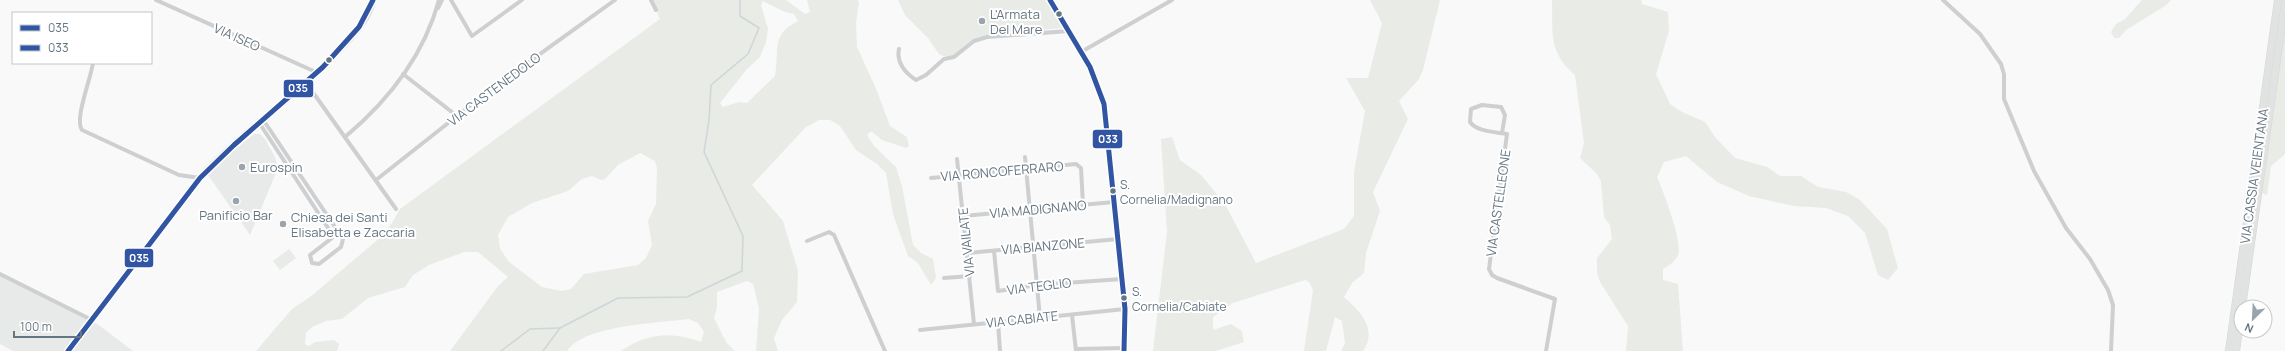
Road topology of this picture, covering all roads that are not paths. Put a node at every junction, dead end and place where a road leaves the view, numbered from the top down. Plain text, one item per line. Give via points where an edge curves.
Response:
1 (156, 0) edge
2 (373, 0) edge
3 (438, 0) edge
4 (442, 0) edge
5 (451, 0) edge
6 (522, 0) edge
7 (615, 0) edge
8 (651, 0) edge
9 (1050, 0) edge
10 (1172, 0) edge
11 (1943, 0) edge
12 (2278, 0) edge
13 (2285, 3) edge
14 (656, 10) dead end
15 (435, 13) junction
16 (1069, 31) junction
17 (899, 49) dead end
18 (1081, 52) junction
19 (93, 64) edge
20 (319, 74) junction
21 (403, 74) junction
22 (307, 84) junction
23 (457, 116) junction
24 (262, 123) junction
25 (1502, 133) junction
26 (345, 137) junction
27 (1025, 157) dead end
28 (957, 160) dead end
29 (1026, 170) junction
30 (959, 176) junction
31 (200, 178) junction
32 (931, 178) dead end
33 (376, 180) junction
34 (1114, 202) junction
35 (1083, 205) junction
36 (396, 209) dead end
37 (1030, 210) junction
38 (963, 216) junction
39 (1118, 239) junction
40 (807, 241) dead end
41 (1033, 247) junction
42 (994, 250) junction
43 (968, 253) junction
44 (0, 274) edge
45 (970, 276) junction
46 (944, 278) dead end
47 (1122, 279) junction
48 (1037, 285) junction
49 (2243, 299) edge
50 (1125, 309) junction
51 (1072, 315) junction
52 (1040, 318) junction
53 (92, 320) junction
54 (998, 322) junction
55 (974, 324) junction
56 (920, 330) dead end
57 (2238, 339) edge
58 (1076, 350) edge
59 (1124, 350) edge
60 (68, 351) edge
61 (885, 351) edge
62 (1000, 351) edge
63 (1546, 351) edge
64 (2111, 351) edge
65 (2229, 351) edge
66 (2236, 351) edge

1 - 20 street, VIA ISEO
2 - 20 street via 362,23
3 - 15 street
4 - 15 street
5 - 6 street via 472,36
7 - 23 street, VIA CASTENEDOLO
8 - 14 street
9 - 16 street
10 - 18 street
11 - 64 street via 1980,34 2001,64 2004,74 2004,99 2034,171 2066,228 2090,258 2108,290 2113,305
12 - 65 highway, VIA CASSIA VEIENTANA
13 - 49 highway, VIA CASSIA VEIENTANA
15 - 21 street via 418,51
16 - 17 street via 987,37 974,41 954,57 944,59 926,76 916,80 901,66 898,58
16 - 18 street
18 - 34 street via 1096,80 1104,104
19 - 31 street via 92,77 80,116 79,126 82,130 179,175
20 - 22 street
21 - 23 street
21 - 26 street via 372,114
22 - 24 street
22 - 26 street
23 - 33 street, VIA CASTENEDOLO
24 - 24 street via 332,234 332,238 310,255 312,263 318,264 341,247 343,239
24 - 31 street via 224,153
25 - 25 street, VIA CASTELLEONE via 1473,126 1470,122 1471,109 1482,105 1501,107 1505,115
25 - 63 street, VIA CASTELLEONE via 1507,134 1489,269 1497,278 1555,300
26 - 33 street
27 - 29 street
28 - 30 street, VIA VAILATE
29 - 30 street, VIA RONCOFERRARO
29 - 35 street, VIA RONCOFERRARO via 1079,165
29 - 37 street
30 - 32 street, VIA RONCOFERRARO
30 - 38 street, VIA VAILATE
31 - 53 street
33 - 36 street
34 - 35 street, VIA MADIGNANO
34 - 39 street
35 - 37 street, VIA MADIGNANO
37 - 38 street, VIA MADIGNANO
37 - 41 street
38 - 43 street, VIA VAILATE
39 - 41 street, VIA BIANZONE
39 - 47 street
40 - 61 street via 829,232 834,235
41 - 42 street, VIA BIANZONE
41 - 48 street
42 - 43 street, VIA BIANZONE
42 - 48 street, VIA TEGLIO via 998,291
43 - 45 street, VIA VAILATE
44 - 53 street
45 - 46 street
45 - 55 street, VIA VAILATE
47 - 48 street, VIA TEGLIO
47 - 50 street
48 - 52 street
50 - 51 street, VIA CABIATE
50 - 59 street
51 - 52 street, VIA CABIATE
51 - 58 street
52 - 54 street, VIA CABIATE
53 - 60 street
54 - 55 street, VIA CABIATE
54 - 62 street
55 - 56 street, VIA CABIATE
57 - 66 highway
58 - 59 street

